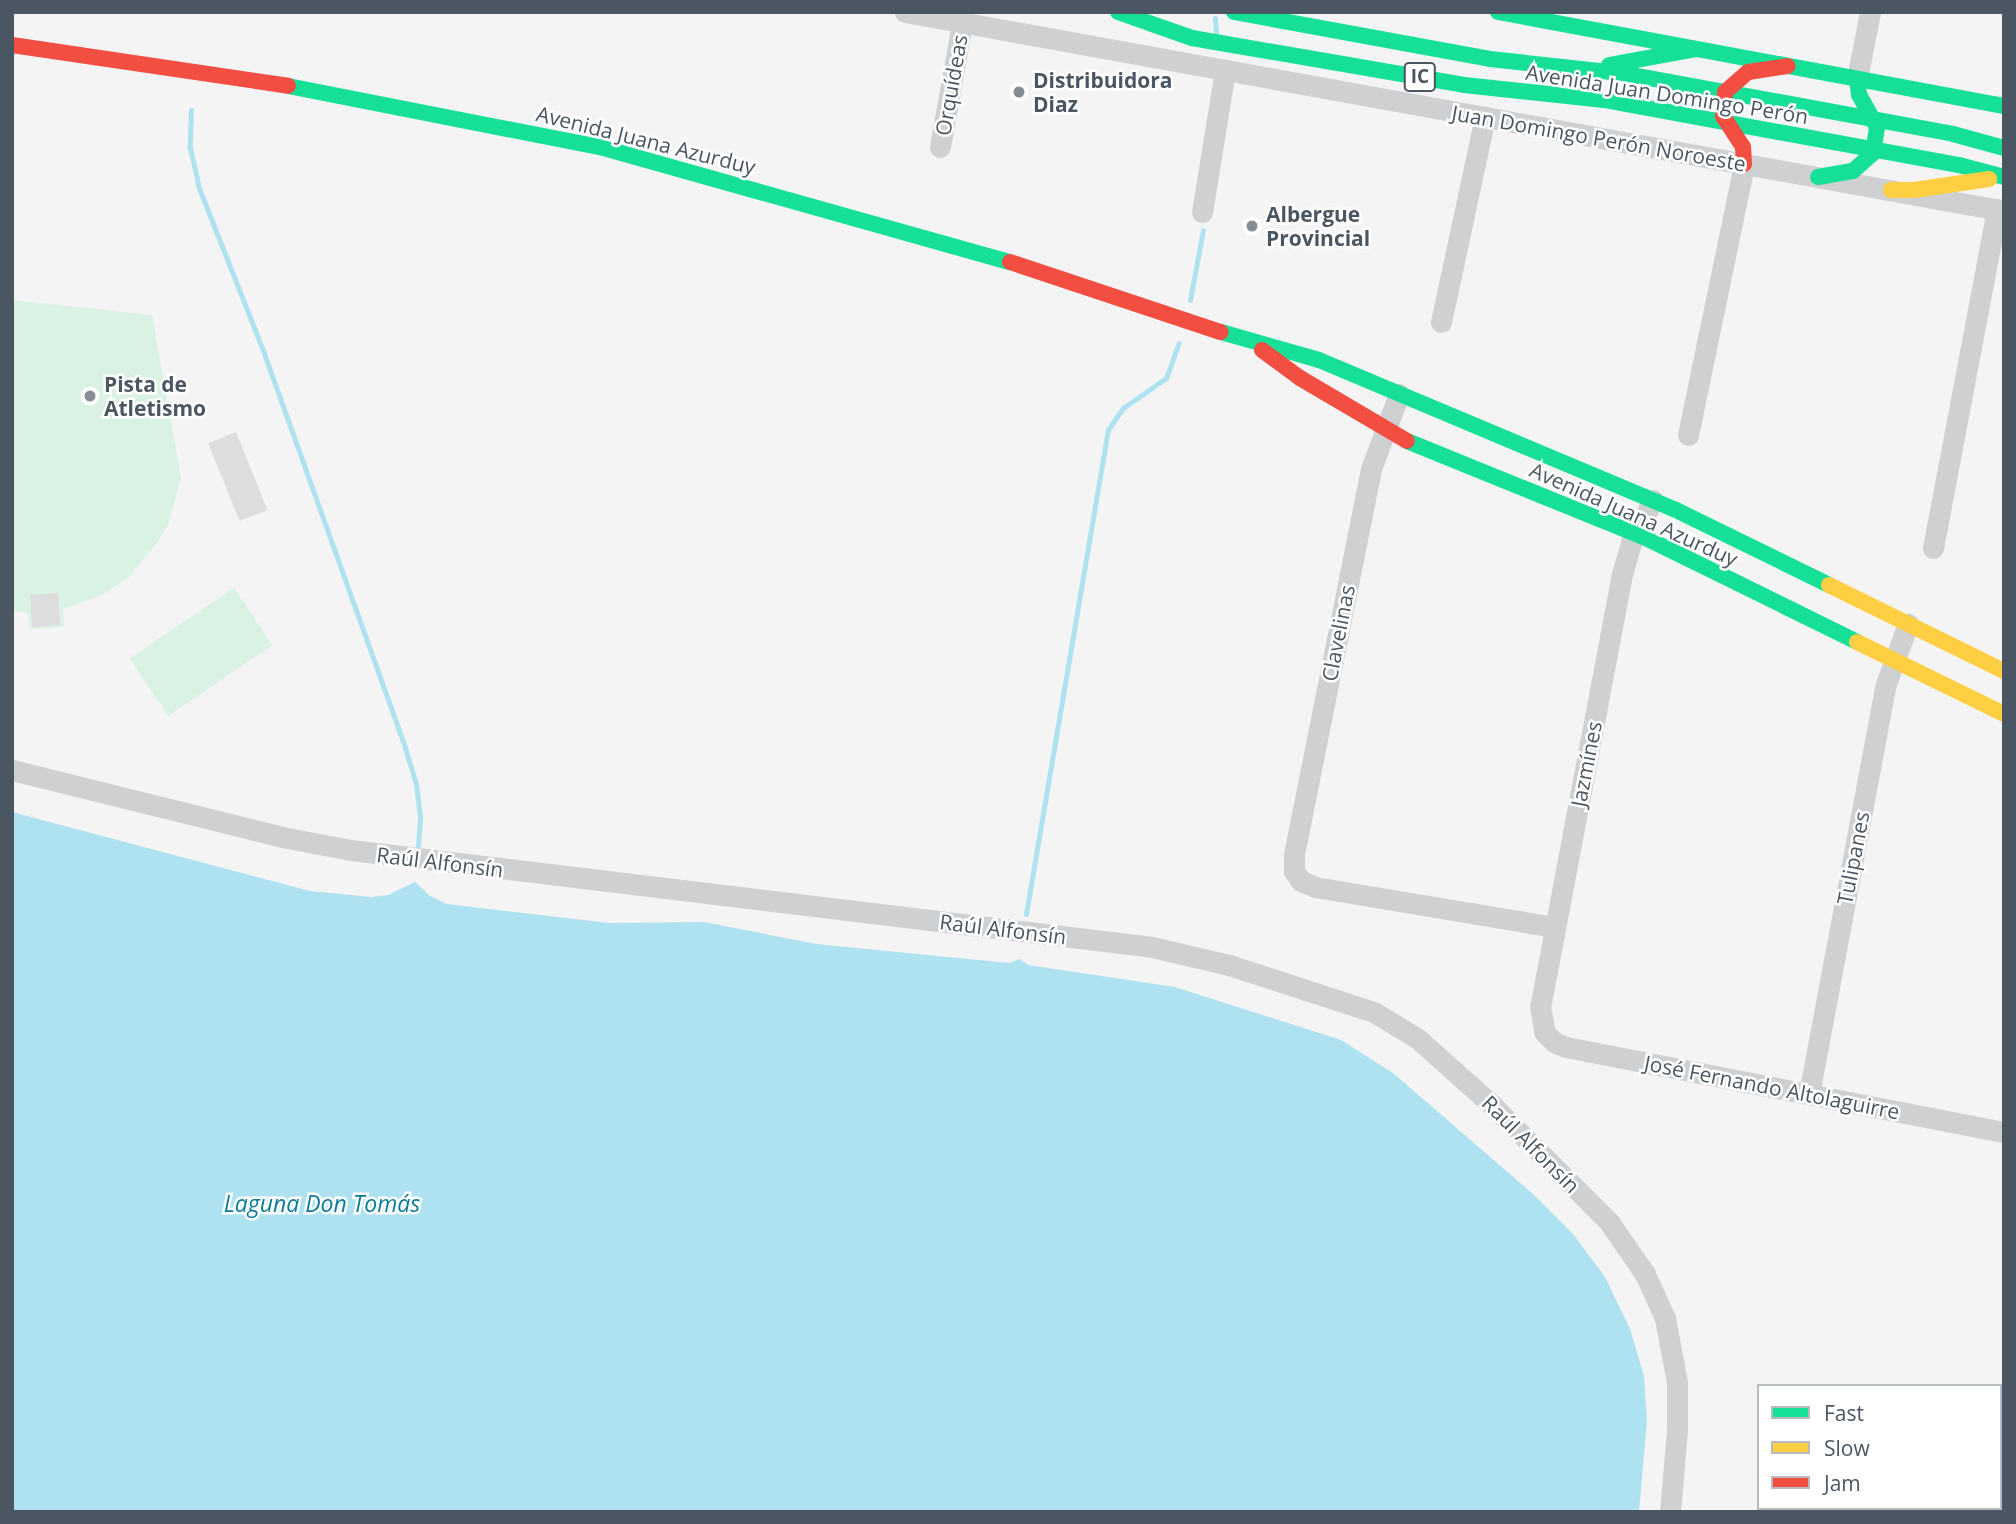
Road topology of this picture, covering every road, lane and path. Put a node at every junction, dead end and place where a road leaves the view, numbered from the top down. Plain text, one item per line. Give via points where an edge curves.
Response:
1 (905, 12) edge
2 (1118, 12) edge
3 (1234, 12) edge
4 (1870, 12) edge
5 (1511, 13) edge
6 (962, 23) junction
7 (12, 45) edge
8 (1696, 49) junction
9 (1788, 66) junction
10 (1591, 69) junction
11 (1225, 70) junction
12 (1857, 79) junction
13 (1725, 92) junction
14 (2004, 106) edge
15 (1485, 117) junction
16 (1874, 119) junction
17 (1727, 123) junction
18 (940, 148) dead end
19 (2004, 148) edge
20 (1875, 149) junction
21 (1744, 164) junction
22 (1818, 177) junction
23 (2003, 177) edge
24 (1891, 190) junction
25 (2000, 210) edge
26 (1202, 212) dead end
27 (1441, 322) dead end
28 (1254, 344) junction
29 (1399, 394) junction
30 (1383, 430) junction
31 (1688, 435) dead end
32 (1653, 500) junction
33 (1635, 534) junction
34 (1933, 548) dead end
35 (1908, 624) junction
36 (1894, 659) junction
37 (2004, 671) edge
38 (2004, 714) edge
39 (12, 770) edge
40 (1555, 927) junction
41 (1545, 1033) joint
42 (1809, 1094) junction
43 (2004, 1132) edge
44 (1671, 1512) edge

1 - 6 street, Juan Domingo Perón Noroeste
2 - 17 street, Avenida Juan Domingo Perón / IC via 1192,38 1464,85 1598,99
3 - 10 street, Avenida Juan Domingo Perón / IC via 1490,59
4 - 12 street
5 - 8 street
6 - 11 street, Juan Domingo Perón Noroeste
6 - 18 street, Orquídeas
7 - 28 street, Avenida Juana Azurduy via 291,86 600,147 962,247
8 - 9 street
8 - 10 street
9 - 12 street
9 - 13 street via 1748,72
10 - 13 street, Avenida Juan Domingo Perón / IC
11 - 15 street, Juan Domingo Perón Noroeste
11 - 26 street
12 - 14 street
12 - 16 street via 1859,95
13 - 16 street, Avenida Juan Domingo Perón / IC
13 - 17 street via 1722,110
15 - 21 street, Juan Domingo Perón Noroeste
15 - 27 street
16 - 19 street, Avenida Juan Domingo Perón / IC via 1962,135
16 - 20 street via 1878,132
17 - 20 street, Avenida Juan Domingo Perón / IC
17 - 21 street via 1743,147
20 - 22 street via 1869,160 1853,171
20 - 23 street, Avenida Juan Domingo Perón / IC
21 - 22 street, Juan Domingo Perón Noroeste
21 - 31 street
22 - 24 street, Juan Domingo Perón Noroeste
23 - 24 street
24 - 25 street, Juan Domingo Perón Noroeste
25 - 34 street
28 - 29 street, Avenida Juana Azurduy via 1311,357
28 - 30 street, Avenida Juana Azurduy
29 - 30 street, Clavelinas
29 - 32 street, Avenida Juana Azurduy
30 - 33 street, Avenida Juana Azurduy
30 - 40 street, Clavelinas via 1373,460 1294,855 1297,876 1315,887
32 - 33 street, Jazmínes
32 - 35 street, Avenida Juana Azurduy
33 - 36 street, Avenida Juana Azurduy
33 - 40 street, Jazmínes via 1622,574
35 - 36 street, Tulipanes
35 - 37 street, Avenida Juana Azurduy
36 - 38 street, Avenida Juana Azurduy
36 - 42 street, Tulipanes
39 - 44 street, Raúl Alfonsín via 351,850 1152,947 1222,962 1374,1012 1418,1039 1492,1105 1603,1216 1641,1268 1665,1318 1675,1367 1677,1430
40 - 41 street, Jazmínes via 1540,1006
41 - 42 street, José Fernando Altolaguirre via 1566,1047
42 - 43 street, José Fernando Altolaguirre

